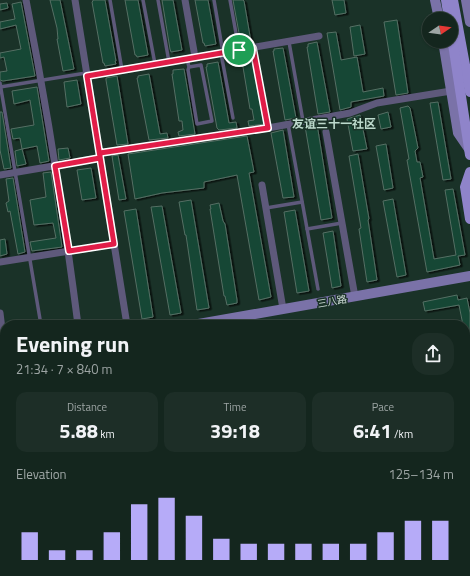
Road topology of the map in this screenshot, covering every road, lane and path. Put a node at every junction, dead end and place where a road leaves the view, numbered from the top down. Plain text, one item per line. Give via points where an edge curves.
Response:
1 (26, 0) edge
2 (75, 0) edge
3 (110, 0) edge
4 (143, 0) edge
5 (158, 0) edge
6 (185, 0) edge
7 (214, 0) edge
8 (230, 0) edge
9 (435, 0) edge
10 (446, 0) edge
11 (453, 0) edge
12 (466, 0) edge
13 (438, 12) edge
14 (448, 12) edge
15 (470, 22) edge
16 (319, 36) dead end
17 (289, 42) junction
18 (253, 48) junction
19 (444, 48) edge
20 (454, 48) edge
21 (239, 50) junction
22 (222, 53) junction
23 (196, 57) junction
24 (187, 59) junction
25 (169, 62) junction
26 (155, 64) junction
27 (189, 67) junction
28 (122, 70) junction
29 (87, 75) junction
30 (42, 81) junction
31 (0, 86) edge
32 (451, 91) junction
33 (470, 92) edge
34 (233, 118) dead end
35 (303, 122) junction
36 (288, 124) junction
37 (268, 128) junction
38 (326, 132) dead end
39 (470, 152) edge
40 (100, 156) junction
41 (55, 166) junction
42 (15, 172) junction
43 (470, 172) edge
44 (0, 175) edge
45 (262, 185) dead end
46 (302, 202) junction
47 (266, 208) junction
48 (470, 219) edge
49 (342, 223) junction
50 (307, 229) junction
51 (114, 244) junction
52 (69, 251) junction
53 (29, 258) junction
54 (0, 262) edge
55 (470, 276) edge
56 (318, 289) dead end
57 (355, 297) junction
58 (283, 309) junction
59 (40, 320) edge
60 (77, 320) edge
61 (126, 320) edge
62 (221, 320) edge

1 - 30 street
2 - 29 street
3 - 28 lane
4 - 26 lane
5 - 25 lane
6 - 23 street
7 - 22 lane
8 - 21 lane
9 - 13 main road
10 - 14 main road
11 - 33 main road
12 - 15 main road
16 - 17 street
17 - 18 street
17 - 35 lane
18 - 21 street
18 - 37 lane
19 - 32 main road
20 - 39 main road
21 - 22 street
22 - 23 street
22 - 34 lane
23 - 24 street
24 - 25 street
24 - 27 lane
25 - 26 street
26 - 28 street
27 - 27 lane via 197,124 212,121 201,64
28 - 29 street
29 - 30 lane
29 - 40 street
30 - 31 lane
30 - 41 street
31 - 42 lane
32 - 35 street via 377,103 350,113
32 - 39 main road via 458,133
35 - 36 street
36 - 37 street
36 - 46 lane
37 - 40 street
38 - 49 street
40 - 41 street
40 - 51 street
41 - 42 street
41 - 52 street
42 - 44 street
42 - 53 lane
43 - 48 main road via 465,187
45 - 47 street
46 - 47 lane
46 - 50 lane
47 - 58 street
49 - 50 lane
49 - 57 street
50 - 56 lane
51 - 52 street
51 - 61 street
52 - 53 street
52 - 60 street
53 - 54 street
53 - 59 lane
55 - 57 main road, 三八路
57 - 58 main road, 三八路
58 - 62 main road, 三八路

